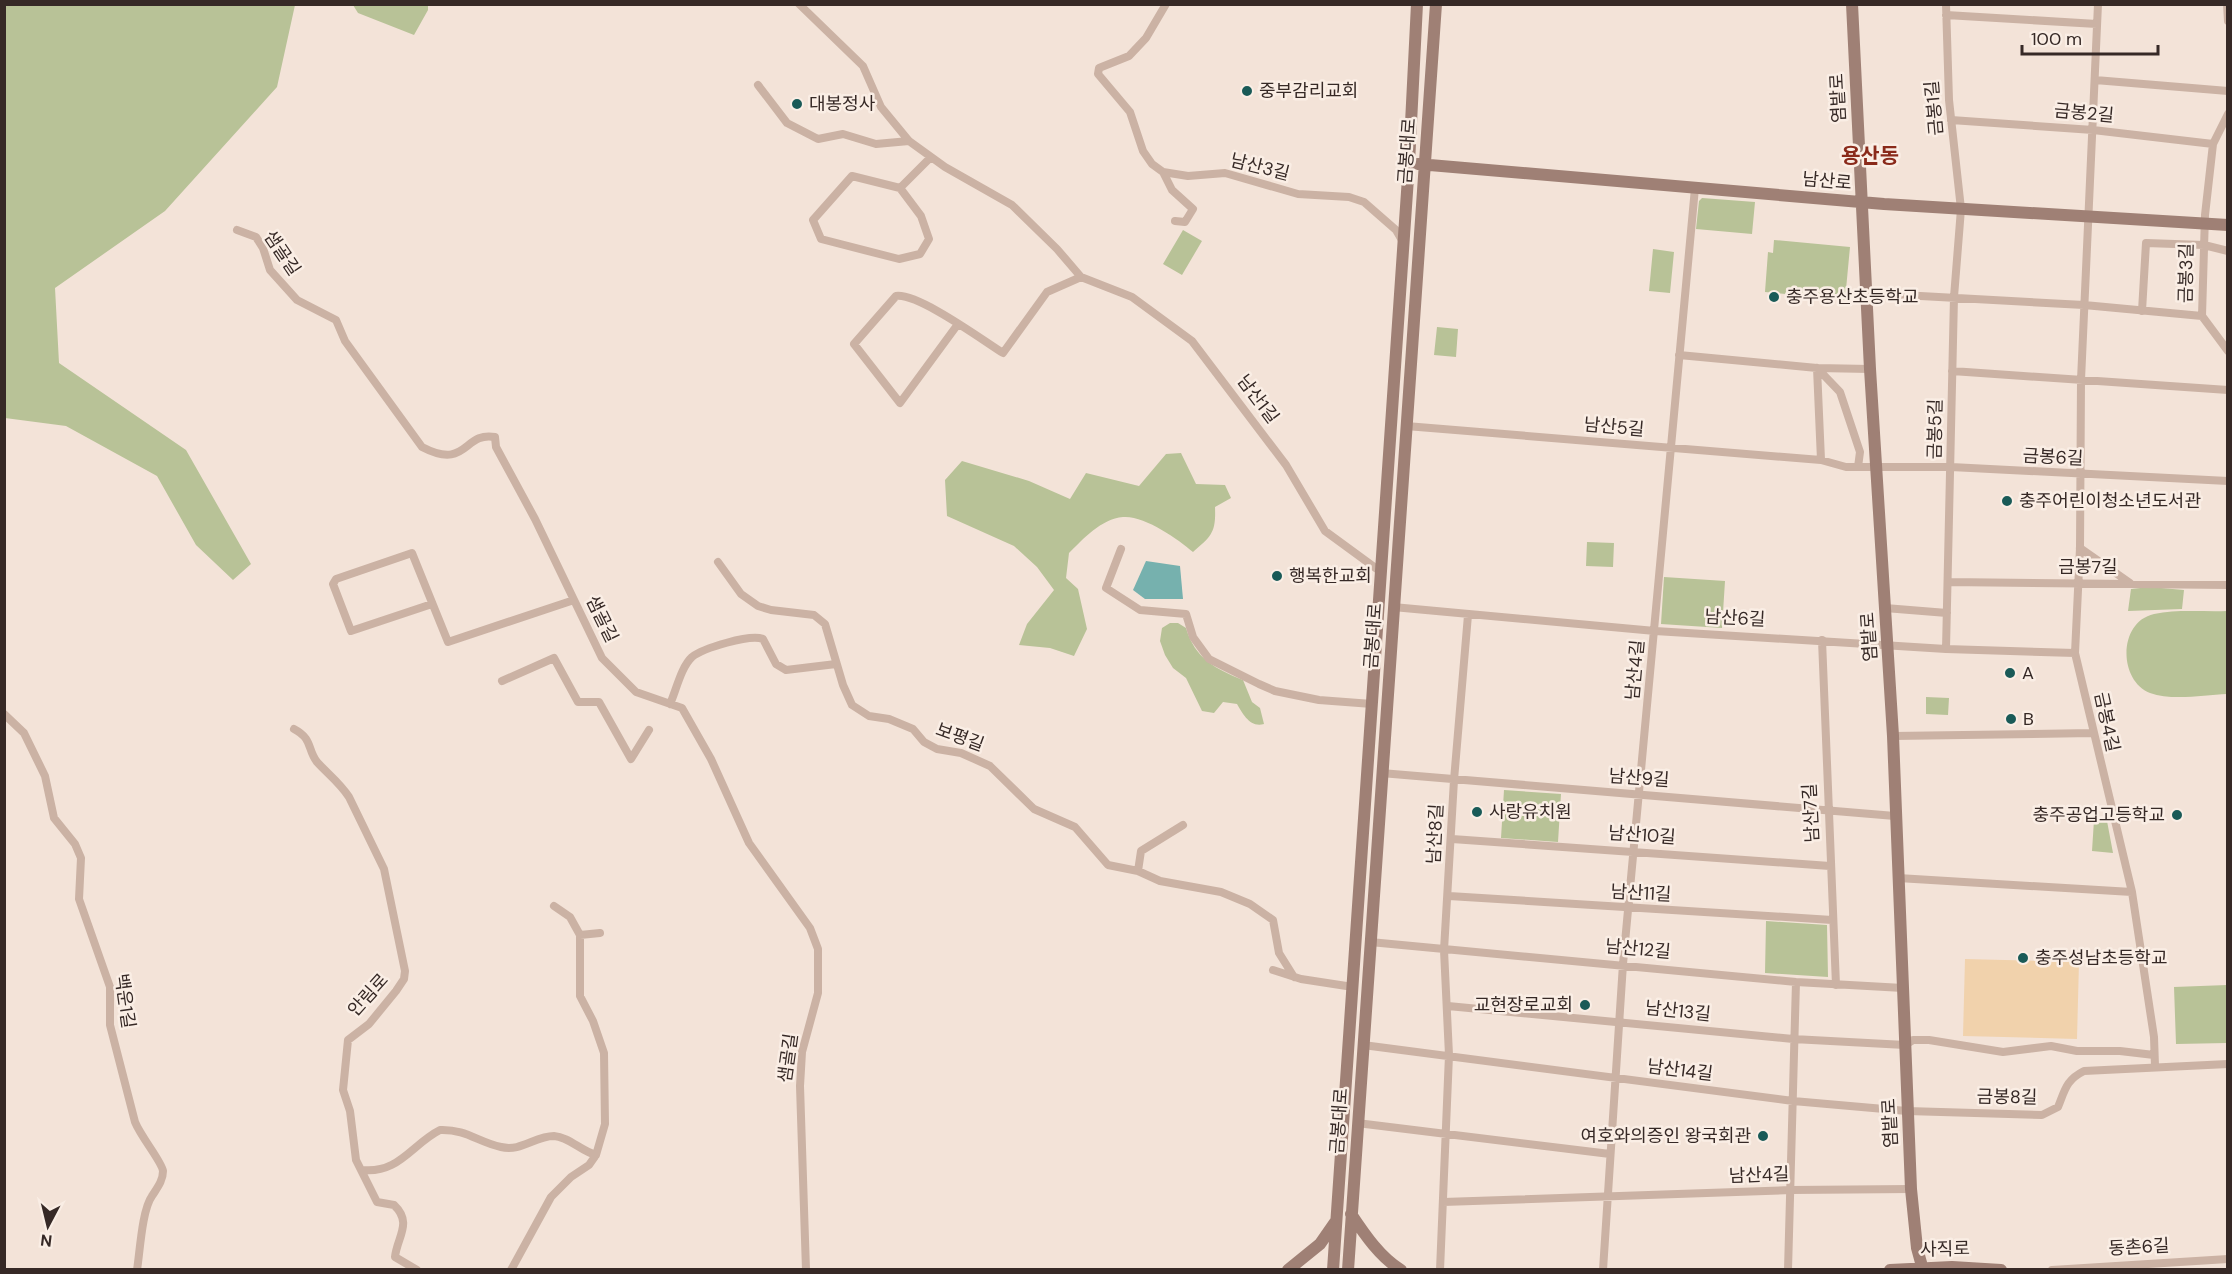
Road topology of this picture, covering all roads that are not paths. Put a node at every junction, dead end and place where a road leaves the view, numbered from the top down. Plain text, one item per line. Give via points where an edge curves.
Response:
1 (799, 4) edge
2 (1166, 4) edge
3 (1417, 4) edge
4 (1436, 4) edge
5 (1852, 4) edge
6 (1946, 4) edge
7 (2098, 4) edge
8 (2227, 4) edge
9 (1946, 15) junction
10 (2228, 21) edge
11 (2097, 24) junction
12 (2095, 80) junction
13 (758, 85) dead end
14 (2228, 91) edge
15 (2228, 114) edge
16 (2227, 119) edge
17 (1952, 120) junction
18 (2093, 130) junction
19 (909, 141) junction
20 (2213, 144) junction
21 (931, 157) junction
22 (1409, 163) junction
23 (1424, 164) junction
24 (1163, 172) junction
25 (900, 188) junction
26 (1695, 188) junction
27 (1862, 202) junction
28 (1961, 209) junction
29 (2088, 216) junction
30 (1175, 221) dead end
31 (2204, 224) junction
32 (2228, 225) edge
33 (237, 230) dead end
34 (1404, 242) junction
35 (2204, 245) junction
36 (2228, 251) edge
37 (1081, 277) junction
38 (1866, 294) junction
39 (1954, 297) junction
40 (2084, 305) junction
41 (2142, 310) junction
42 (2202, 316) junction
43 (957, 324) junction
44 (2228, 351) edge
45 (1678, 355) junction
46 (1817, 368) junction
47 (1870, 369) junction
48 (1953, 371) junction
49 (2081, 380) junction
50 (2228, 390) edge
51 (1406, 426) junction
52 (1670, 448) junction
53 (1821, 460) junction
54 (1858, 467) junction
55 (1951, 467) junction
56 (1876, 468) junction
57 (2080, 475) junction
58 (2228, 481) edge
59 (2080, 548) junction
60 (1121, 549) dead end
61 (718, 562) dead end
62 (1381, 572) junction
63 (1948, 582) junction
64 (2078, 584) junction
65 (2130, 584) junction
66 (2228, 585) edge
67 (574, 600) junction
68 (432, 604) junction
69 (1392, 607) junction
70 (1885, 608) junction
71 (1947, 613) junction
72 (1468, 615) junction
73 (1655, 631) junction
74 (1822, 640) junction
75 (1888, 645) junction
76 (1946, 649) junction
77 (2075, 653) junction
78 (836, 664) junction
79 (502, 681) dead end
80 (670, 704) junction
81 (1372, 704) junction
82 (4, 714) edge
83 (294, 729) dead end
84 (649, 730) dead end
85 (2093, 733) junction
86 (1893, 736) junction
87 (1381, 773) junction
88 (1454, 780) junction
89 (1640, 795) junction
90 (1828, 809) junction
91 (1895, 816) junction
92 (1183, 825) dead end
93 (1452, 839) junction
94 (1634, 851) junction
95 (1830, 866) junction
96 (1138, 872) junction
97 (1898, 878) junction
98 (2132, 892) junction
99 (1449, 896) junction
100 (554, 906) dead end
101 (1629, 909) junction
102 (1832, 920) junction
103 (600, 933) dead end
104 (580, 935) junction
105 (1370, 942) junction
106 (1444, 950) junction
107 (1623, 964) junction
108 (1273, 970) dead end
109 (1294, 977) junction
110 (1796, 982) junction
111 (1836, 985) junction
112 (1353, 987) junction
113 (1903, 988) junction
114 (1448, 1006) junction
115 (1620, 1022) junction
116 (1793, 1039) junction
117 (1363, 1045) junction
118 (1905, 1045) junction
119 (1449, 1055) junction
120 (2154, 1055) junction
121 (2228, 1064) edge
122 (2155, 1066) junction
123 (1616, 1078) junction
124 (1793, 1101) junction
125 (1907, 1111) junction
126 (1357, 1124) junction
127 (1448, 1134) junction
128 (1610, 1154) junction
129 (596, 1155) junction
130 (362, 1170) junction
131 (1791, 1190) junction
132 (1911, 1190) junction
133 (1607, 1196) junction
134 (1443, 1203) junction
135 (1351, 1214) junction
136 (1337, 1221) junction
137 (2228, 1259) edge
138 (1923, 1268) edge
139 (137, 1269) edge
140 (417, 1269) edge
141 (511, 1269) edge
142 (806, 1269) edge
143 (1288, 1269) edge
144 (1333, 1269) edge
145 (1348, 1269) edge
146 (1401, 1269) edge
147 (1440, 1269) edge
148 (1603, 1269) edge
149 (1788, 1269) edge
150 (1890, 1269) edge
151 (2001, 1269) edge
152 (2052, 1269) edge

1 - 19 street, 남산1길 via 863,66 881,107
2 - 24 street via 1138,48 1129,56 1099,68 1098,74 1130,112 1143,152
3 - 22 street, 금봉대로
4 - 23 street, 금봉대로
5 - 27 street, 염밭로
6 - 9 street, 금봉1길
7 - 11 street, 금봉4길
8 - 10 street
9 - 11 street
9 - 17 street, 금봉1길
11 - 12 street, 금봉4길
12 - 14 street, 금봉2길
12 - 18 street, 금봉4길
13 - 19 street via 787,123 818,139 843,134 876,144
15 - 16 street
16 - 20 street
17 - 18 street, 금봉2길
17 - 28 street, 금봉1길
18 - 20 street, 금봉2길
18 - 29 street, 금봉4길
19 - 21 street, 남산1길
20 - 31 street
21 - 25 street
21 - 37 street, 남산1길 via 1012,205
22 - 23 street, 남산로
22 - 34 street, 금봉대로
23 - 26 street, 남산로
23 - 51 street, 금봉대로
24 - 30 street via 1173,190 1193,209 1185,222
24 - 34 street, 남산3길 via 1188,176 1225,173 1298,194 1349,197 1364,202
25 - 25 street via 921,216 929,239 920,254 899,259 821,239 813,220 852,176
26 - 27 street, 남산로
26 - 45 street, 남산4길
27 - 28 street, 남산로
27 - 38 street, 염밭로
28 - 29 street, 남산로
28 - 39 street, 금봉5길
29 - 31 street, 남산로
29 - 40 street, 금봉4길
31 - 32 street, 남산로
31 - 35 street, 금봉3길
33 - 67 street, 샘골길 via 256,237 270,270 297,300 336,320 345,341 422,447 435,454 458,454 474,439 495,437 496,447
34 - 62 street, 금봉대로
35 - 36 street
35 - 41 street via 2146,243
35 - 42 street, 금봉3길
37 - 43 street via 1047,292 1003,353
37 - 62 street, 남산1길 via 1132,297 1192,341 1286,465 1325,531
38 - 39 street
38 - 47 street, 염밭로
39 - 40 street
39 - 48 street, 금봉5길
40 - 41 street
40 - 49 street, 금봉4길
41 - 42 street
42 - 44 street, 금봉3길
43 - 43 street via 907,295 896,296 854,344 900,403
45 - 46 street
45 - 52 street, 남산4길
46 - 47 street
46 - 53 street
46 - 54 street via 1840,392 1860,452
47 - 56 street, 염밭로
48 - 49 street
48 - 55 street, 금봉5길
49 - 50 street
49 - 57 street, 금봉4길
51 - 52 street, 남산5길
51 - 69 street, 금봉대로
52 - 53 street, 남산5길
52 - 73 street, 남산4길
53 - 54 street, 남산5길 via 1846,468
54 - 56 street, 남산5길
55 - 56 street, 금봉6길
55 - 57 street, 금봉6길
55 - 63 street, 금봉5길
56 - 70 street, 염밭로
57 - 58 street, 금봉6길
57 - 59 street, 금봉4길
59 - 64 street, 금봉4길
59 - 65 street
60 - 81 street via 1106,588 1140,610 1186,614 1193,637 1209,659 1275,691 1318,700
61 - 78 street, 보평길 via 741,594 758,606 814,615 825,624
62 - 81 street, 금봉대로
63 - 64 street, 금봉7길
63 - 71 street, 금봉5길
64 - 65 street, 금봉7길
64 - 77 street, 금봉4길
65 - 66 street, 금봉7길
67 - 68 street via 452,642 446,639
67 - 80 street, 샘골길 via 602,658 636,692
68 - 68 street via 412,553 336,579 333,584 351,631
69 - 72 street, 남산6길
69 - 87 street, 금봉대로
70 - 71 street
70 - 75 street, 염밭로
71 - 76 street, 금봉5길
72 - 73 street, 남산6길
72 - 88 street, 남산8길
73 - 74 street, 남산6길
73 - 89 street, 남산4길
74 - 75 street, 남산6길
74 - 90 street, 남산7길
75 - 76 street, 남산6길
75 - 86 street, 염밭로
76 - 77 street, 남산6길
77 - 85 street, 금봉4길
78 - 80 street via 786,670 776,664 763,639 737,641 691,658
78 - 96 street, 보평길 via 852,705 868,716 913,729 937,749 961,753 990,766 1034,809 1075,827 1108,865
79 - 84 street via 554,658 578,702 599,702 631,759
80 - 142 street, 샘골길 via 682,708 711,759 749,843 810,928 818,949 818,993 802,1052 800,1086
81 - 112 street, 금봉대로
82 - 139 street, 백운1길 via 24,733 45,776 54,818 81,858 79,899 110,987 110,1025 135,1122 163,1170 158,1190 147,1207
83 - 130 street, 안림로 via 306,737 315,759 342,786 380,861 404,959 404,979 396,991 369,1024 348,1040 343,1090 356,1160
85 - 86 street
85 - 98 street, 금봉4길
86 - 91 street, 염밭로
87 - 88 street, 남산9길
87 - 105 street, 금봉대로
88 - 89 street, 남산9길
88 - 93 street, 남산8길
89 - 90 street, 남산9길
89 - 94 street, 남산4길
90 - 91 street, 남산9길
90 - 95 street, 남산7길
91 - 97 street, 염밭로
92 - 96 street via 1141,851
93 - 94 street, 남산10길
93 - 99 street, 남산8길
94 - 95 street, 남산10길
94 - 101 street, 남산4길
95 - 102 street, 남산7길
96 - 109 street, 보평길 via 1160,881 1221,892 1250,904 1273,920 1279,953
97 - 98 street
97 - 113 street, 염밭로
98 - 120 street, 금봉4길
99 - 101 street, 남산11길
99 - 106 street, 남산8길
100 - 104 street via 570,917
101 - 102 street, 남산11길
101 - 107 street, 남산4길
102 - 111 street, 남산7길
103 - 104 street
104 - 129 street via 580,996 604,1053 605,1124
105 - 106 street, 남산12길
105 - 117 street, 금봉대로
106 - 107 street, 남산12길
106 - 114 street, 남산8길
107 - 110 street, 남산12길
107 - 115 street, 남산4길
108 - 109 street
109 - 112 street
110 - 111 street, 남산12길
110 - 116 street
111 - 113 street, 남산12길
112 - 136 street, 금봉대로
113 - 118 street, 염밭로
114 - 115 street, 남산13길
114 - 119 street, 남산8길
115 - 116 street, 남산13길
115 - 123 street, 남산4길
116 - 118 street, 남산13길
116 - 124 street
117 - 119 street, 남산14길
117 - 126 street, 금봉대로
118 - 120 street, 남산13길 via 1913,1040 1929,1040 2003,1052 2051,1046
118 - 125 street, 염밭로
119 - 123 street, 남산14길
119 - 127 street
120 - 122 street, 금봉4길
121 - 122 street, 금봉8길
122 - 125 street, 금봉8길 via 2084,1071 2063,1088 2058,1107 2042,1115
123 - 124 street, 남산14길
123 - 128 street, 남산4길
124 - 125 street, 남산14길
124 - 131 street
125 - 132 street, 염밭로
126 - 127 street
126 - 135 street, 금봉대로
127 - 128 street
127 - 134 street
128 - 133 street, 남산4길
129 - 130 street via 562,1137 543,1137 512,1149 470,1134 440,1130 399,1162 379,1170
129 - 141 street via 551,1197
130 - 140 street, 안림로 via 373,1198 393,1204 403,1218 404,1228 394,1257
131 - 132 street, 남산4길
131 - 133 street, 남산4길
131 - 149 street
132 - 138 street, 염밭로
133 - 134 street, 남산4길
133 - 148 street, 남산4길
134 - 147 street
135 - 145 street, 금봉대로
135 - 146 street via 1391,1264
136 - 143 street via 1320,1244
136 - 144 street, 금봉대로
137 - 152 street, 동촌6길
138 - 150 street, 사직로
138 - 151 street, 사직로

